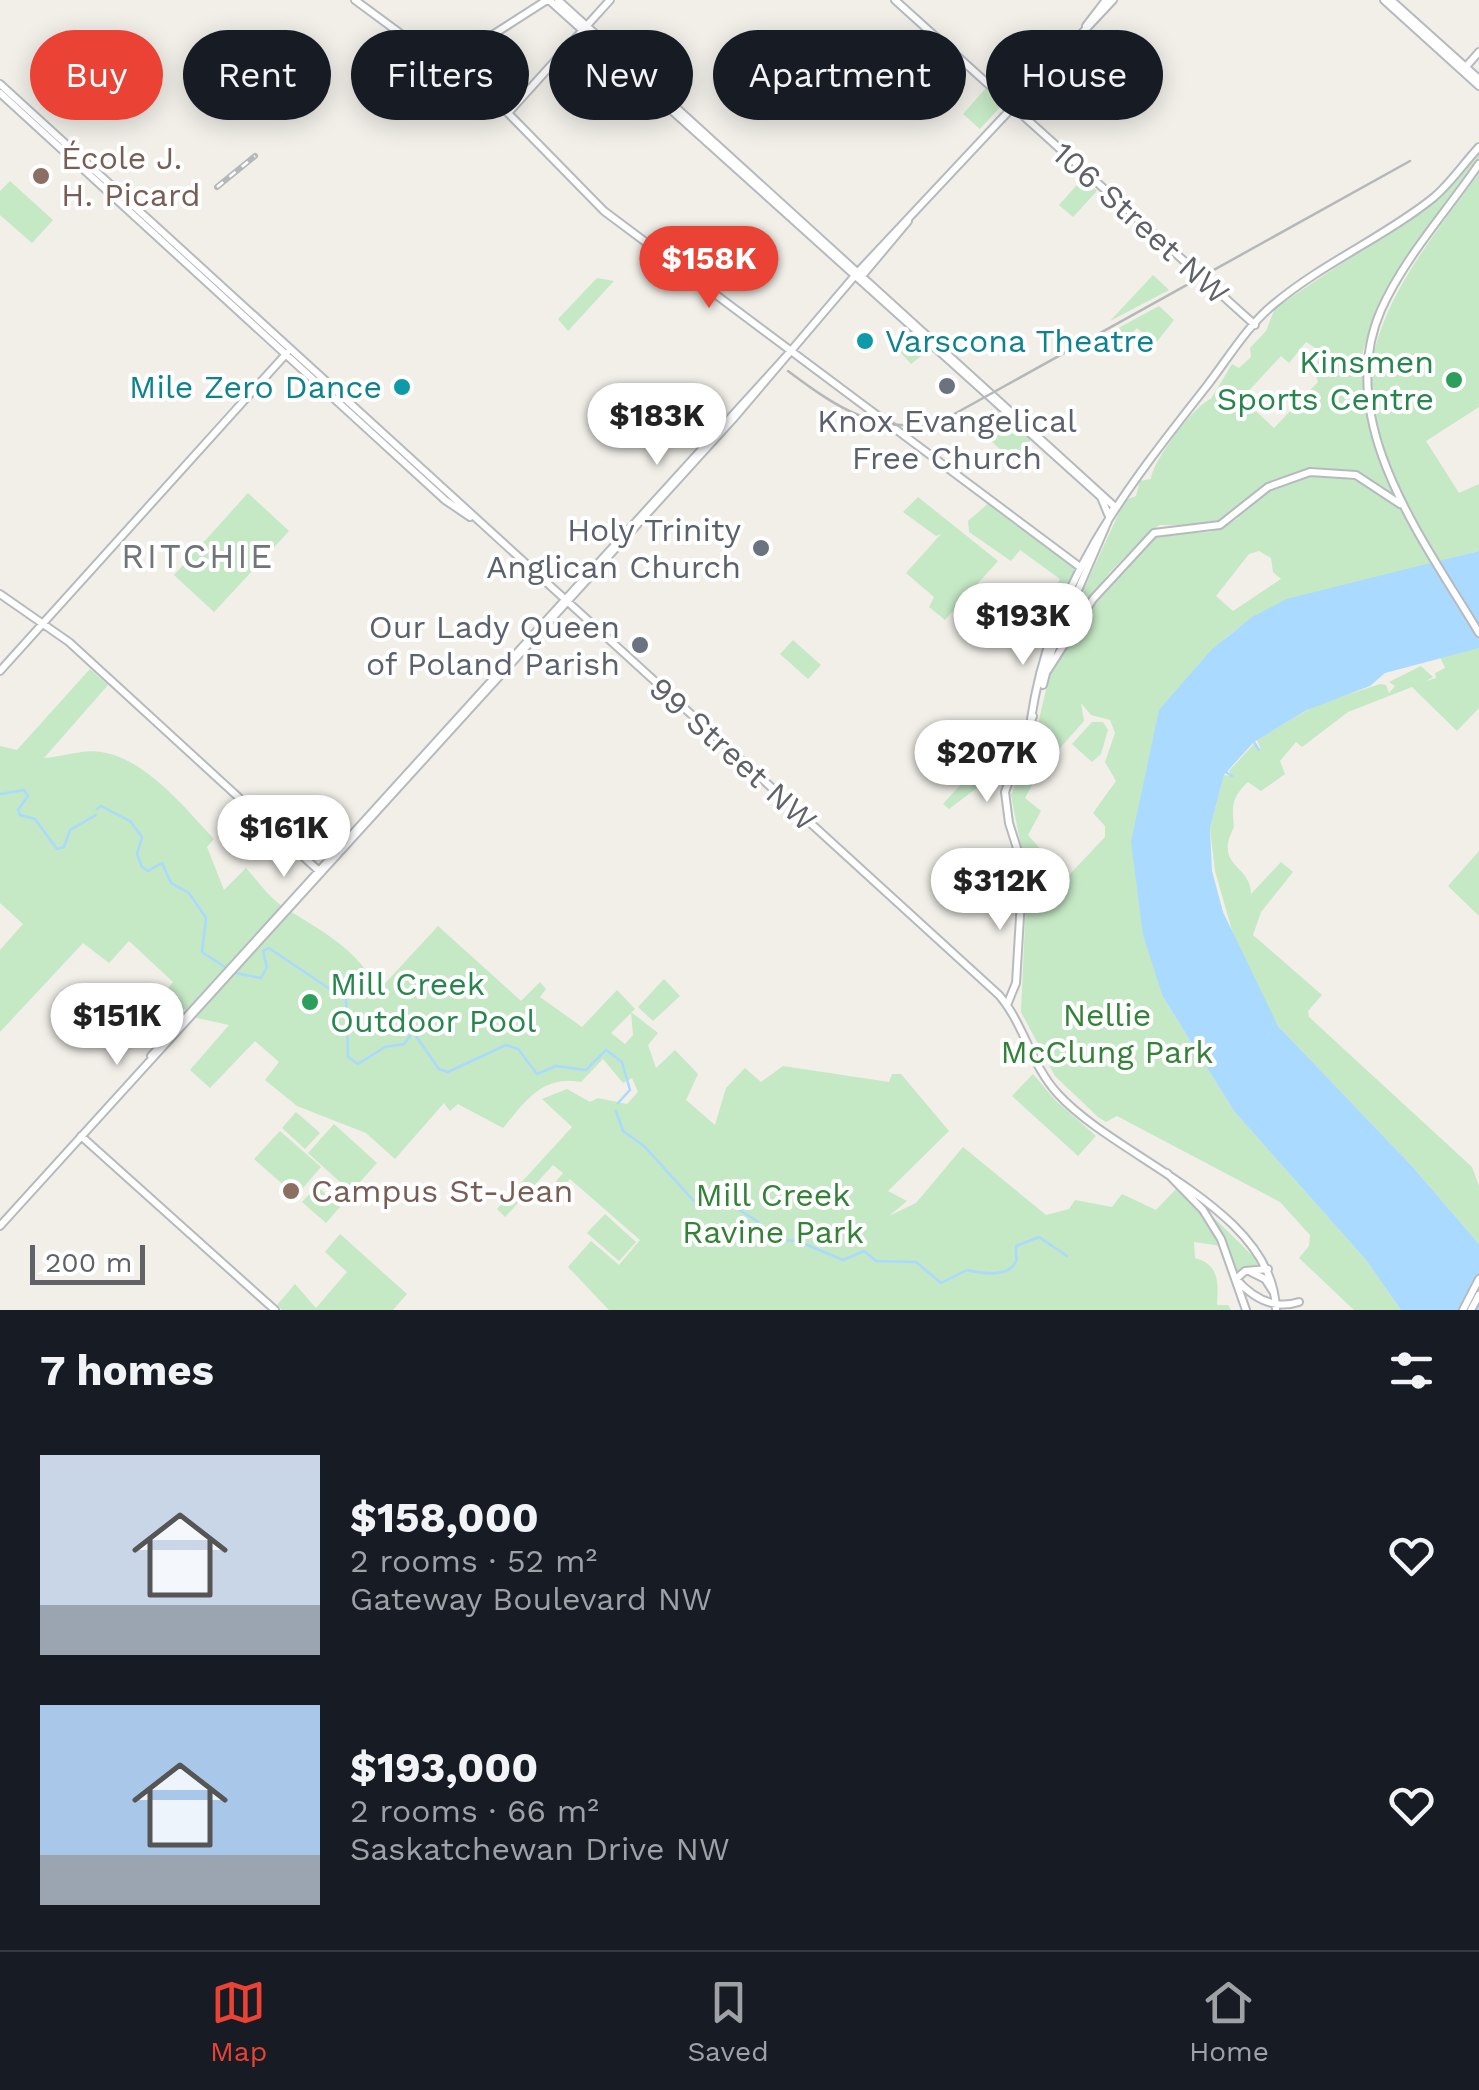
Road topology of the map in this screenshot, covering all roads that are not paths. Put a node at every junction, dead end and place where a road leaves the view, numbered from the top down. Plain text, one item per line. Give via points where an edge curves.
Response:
1 (355, 0) edge
2 (548, 0) edge
3 (558, 0) edge
4 (610, 0) edge
5 (895, 0) edge
6 (1106, 0) edge
7 (1114, 0) edge
8 (1388, 0) edge
9 (1086, 26) junction
10 (584, 29) junction
11 (395, 30) edge
12 (501, 30) edge
13 (1082, 30) edge
14 (1479, 52) edge
15 (1464, 69) junction
16 (1479, 82) edge
17 (986, 83) edge
18 (0, 84) edge
19 (529, 91) edge
20 (0, 93) edge
21 (514, 120) edge
22 (1000, 120) edge
23 (1026, 120) edge
24 (1479, 147) edge
25 (1479, 164) edge
26 (859, 276) junction
27 (1255, 326) junction
28 (791, 351) junction
29 (288, 352) junction
30 (1108, 496) junction
31 (1123, 496) junction
32 (1114, 506) junction
33 (1407, 513) junction
34 (1108, 514) junction
35 (1094, 552) junction
36 (1080, 567) junction
37 (0, 594) edge
38 (564, 602) junction
39 (44, 622) junction
40 (1052, 631) junction
41 (1479, 634) edge
42 (1054, 656) junction
43 (0, 671) edge
44 (1031, 720) junction
45 (320, 871) junction
46 (1007, 1005) junction
47 (81, 1136) junction
48 (1166, 1172) junction
49 (1, 1223) edge
50 (1269, 1269) junction
51 (1244, 1271) junction
52 (1236, 1279) junction
53 (1479, 1279) edge
54 (1479, 1295) edge
55 (1299, 1302) dead end
56 (1276, 1305) edge
57 (276, 1310) edge
58 (1246, 1310) edge
59 (1463, 1310) edge
60 (1471, 1310) edge

1 - 11 main road
2 - 10 main road
2 - 12 main road
3 - 10 main road
4 - 10 main road
5 - 17 main road, 106 Street NW
6 - 9 main road
7 - 9 main road
8 - 15 main road
9 - 13 main road
10 - 19 main road
10 - 26 main road
14 - 15 main road
15 - 16 main road
18 - 29 main road, 99 Street NW
20 - 29 main road, 99 Street NW
21 - 28 main road via 604,212
22 - 26 main road
23 - 27 main road, 106 Street NW
24 - 27 main road via 1432,198 1306,280
25 - 33 main road via 1388,297 1370,345 1374,420
26 - 28 main road
26 - 30 main road
26 - 34 main road via 1101,497
27 - 31 main road
28 - 36 main road
28 - 38 main road
29 - 38 main road, 99 Street NW
29 - 39 main road
30 - 31 main road
30 - 32 main road
31 - 32 main road
32 - 34 main road
32 - 35 main road
33 - 41 main road
33 - 42 main road via 1356,476 1326,471 1290,477 1220,525 1162,530 1147,538 1093,598
34 - 36 main road
35 - 36 main road
35 - 42 main road
36 - 40 main road
37 - 39 main road
38 - 45 main road
38 - 46 main road, 99 Street NW
39 - 43 main road
39 - 45 main road
40 - 42 main road
40 - 44 main road
42 - 44 main road
44 - 46 main road via 1006,792 1023,868 1016,983
45 - 47 main road
46 - 48 main road, 99 Street NW via 1057,1093 1092,1126
47 - 49 main road
47 - 57 main road
48 - 50 main road
48 - 52 main road via 1210,1220
50 - 51 main road
50 - 56 main road
51 - 52 main road
51 - 56 main road via 1265,1280
52 - 56 main road via 1256,1298
52 - 58 main road
53 - 59 main road
54 - 60 main road
55 - 56 main road

